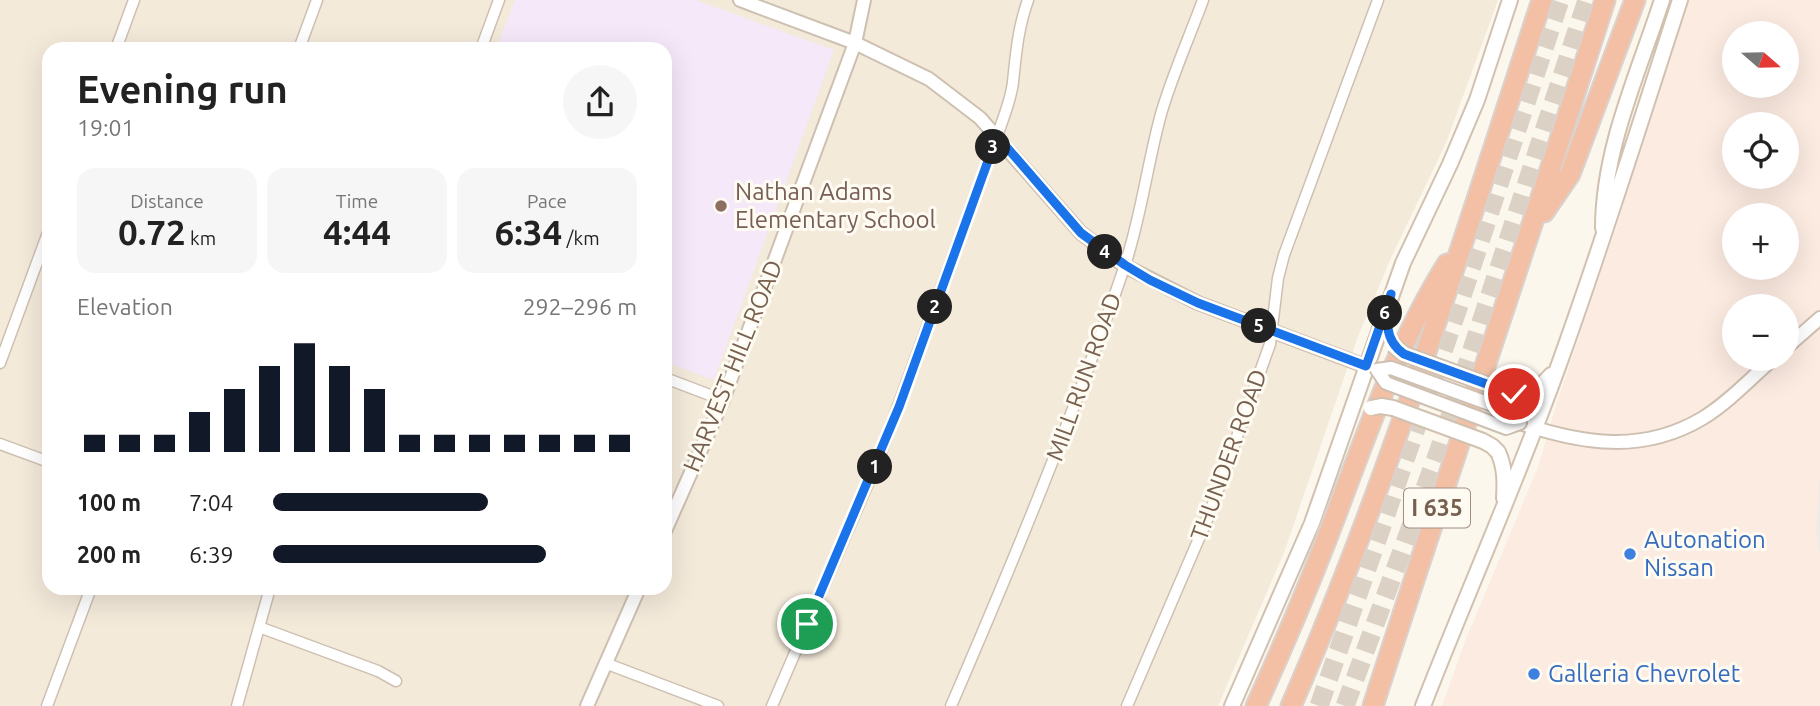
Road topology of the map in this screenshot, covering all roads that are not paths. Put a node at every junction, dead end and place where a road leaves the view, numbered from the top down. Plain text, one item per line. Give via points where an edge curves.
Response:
1 (134, 0) edge
2 (317, 0) edge
3 (499, 0) edge
4 (740, 0) edge
5 (864, 0) edge
6 (1028, 0) edge
7 (1203, 0) edge
8 (1378, 0) edge
9 (1510, 0) edge
10 (1542, 0) edge
11 (1605, 0) edge
12 (1635, 0) edge
13 (1662, 0) edge
14 (1680, 0) edge
15 (119, 42) edge
16 (302, 42) edge
17 (484, 42) edge
18 (855, 43) junction
19 (997, 136) junction
20 (1532, 231) junction
21 (1464, 236) junction
22 (1603, 236) junction
23 (42, 249) edge
24 (1125, 265) junction
25 (1391, 294) junction
26 (1820, 318) edge
27 (1272, 331) junction
28 (1799, 336) edge
29 (0, 363) edge
30 (1558, 367) junction
31 (1371, 368) junction
32 (1759, 371) edge
33 (672, 380) edge
34 (723, 400) junction
35 (1350, 419) junction
36 (1535, 428) junction
37 (0, 444) edge
38 (42, 459) edge
39 (1501, 513) junction
40 (672, 515) edge
41 (88, 595) edge
42 (268, 595) edge
43 (636, 595) edge
44 (259, 627) junction
45 (606, 663) junction
46 (396, 681) dead end
47 (1294, 698) edge
48 (47, 706) edge
49 (237, 706) edge
50 (587, 706) edge
51 (718, 706) edge
52 (772, 706) edge
53 (951, 706) edge
54 (1127, 706) edge
55 (1232, 706) edge
56 (1256, 706) edge
57 (1284, 706) edge
58 (1373, 706) edge
59 (1423, 706) edge

1 - 15 street
2 - 16 street
3 - 17 street
4 - 18 street
5 - 18 street, HARVEST HILL ROAD
6 - 19 street via 1017,39 1009,101
7 - 24 street, MILL RUN ROAD via 1162,111
8 - 27 street, THUNDER ROAD via 1284,255
9 - 25 main road via 1477,100
10 - 21 highway, I 635
11 - 20 highway, I 635
12 - 20 highway via 1570,174
13 - 22 main road via 1608,167
14 - 22 main road
18 - 19 street via 929,79
18 - 34 street, HARVEST HILL ROAD
19 - 24 street via 1081,233
19 - 52 street via 884,445
20 - 58 highway, I 635
21 - 47 highway, I 635 via 1388,457
21 - 56 highway via 1422,305
22 - 30 main road
23 - 29 street
24 - 27 street via 1177,293
24 - 53 street, MILL RUN ROAD via 1081,391
25 - 30 main road, bridge via 1388,332 1393,345 1404,354 1514,394 1540,387
25 - 31 main road
26 - 28 street
27 - 31 street
27 - 54 street, THUNDER ROAD via 1209,515
30 - 36 main road
31 - 35 main road
31 - 36 street, bridge via 1391,368 1512,412 1520,424
32 - 36 street via 1702,418 1633,442 1578,440
33 - 34 street
34 - 40 street, HARVEST HILL ROAD
35 - 39 main road, bridge via 1381,405 1492,446 1503,462
35 - 55 main road via 1312,523
36 - 39 main road
37 - 38 street
39 - 59 main road
41 - 48 street
42 - 44 street
43 - 45 street
44 - 46 street
44 - 49 street
45 - 50 street
45 - 51 street
47 - 57 highway

